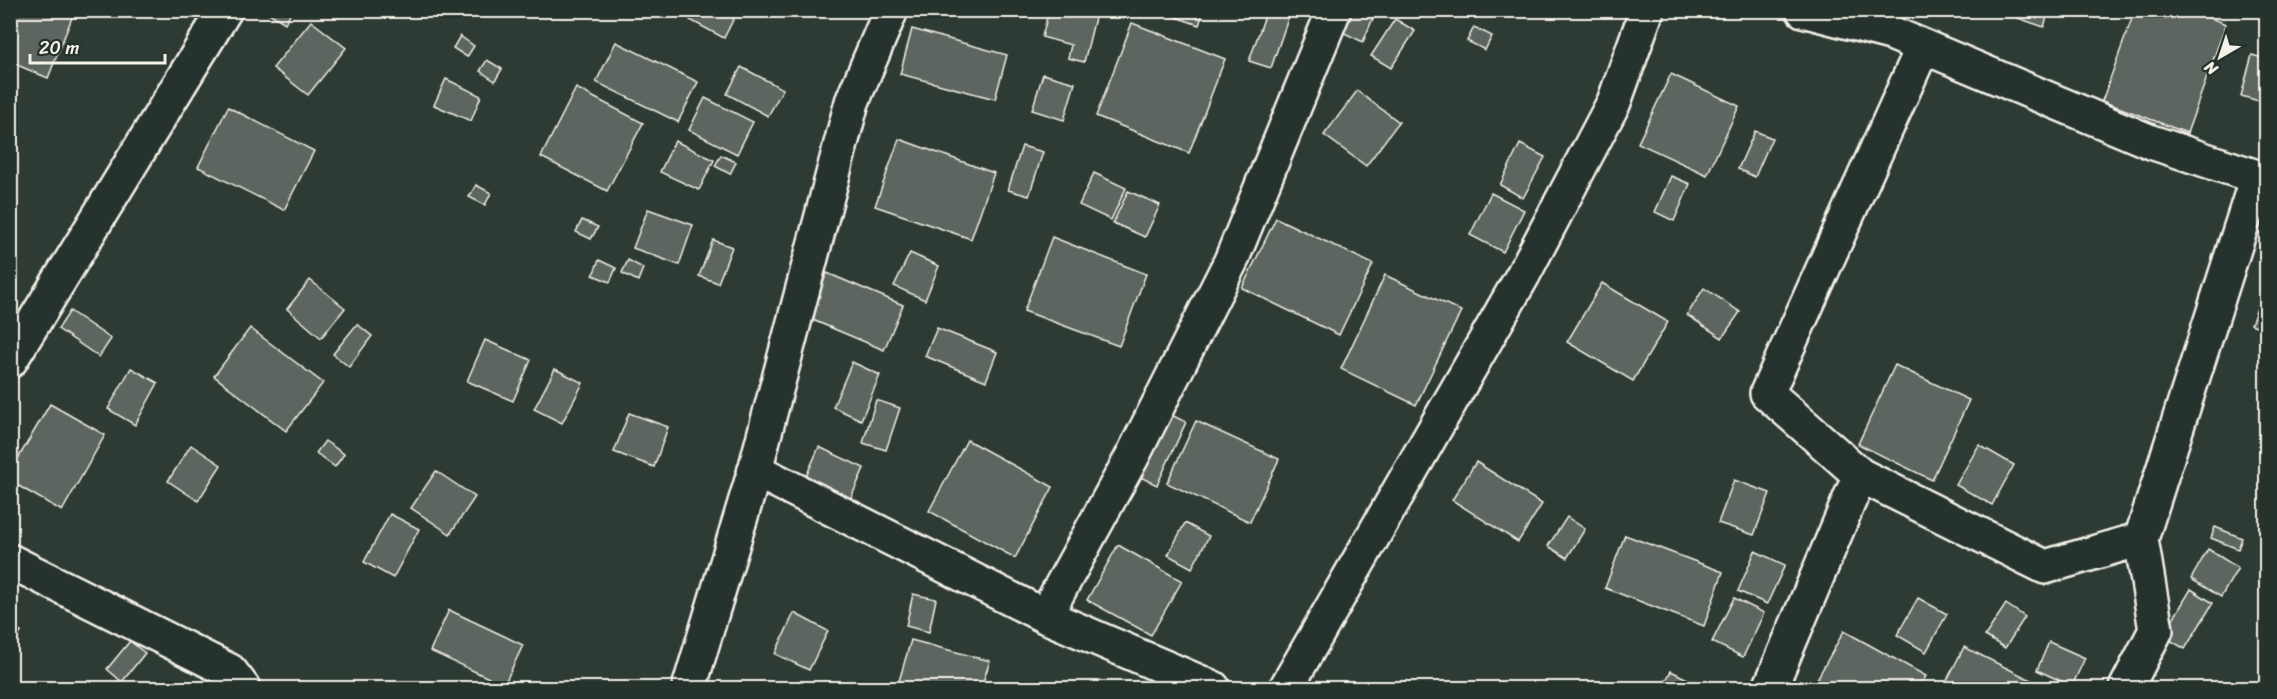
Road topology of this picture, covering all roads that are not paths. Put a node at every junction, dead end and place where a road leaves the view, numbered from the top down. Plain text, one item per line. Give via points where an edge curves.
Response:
1 (225, 10) edge
2 (891, 10) edge
3 (1334, 10) edge
4 (1647, 10) edge
5 (1803, 10) edge
6 (1866, 18) edge
7 (1923, 47) junction
8 (2262, 179) edge
9 (10, 361) edge
10 (755, 470) junction
11 (1860, 475) junction
12 (2141, 539) junction
13 (10, 561) edge
14 (1045, 616) junction
15 (243, 688) edge
16 (689, 688) edge
17 (1213, 688) edge
18 (1286, 688) edge
19 (1770, 688) edge
20 (2126, 688) edge

1 - 9 street
2 - 10 street via 852,102
3 - 14 street via 1231,261 1132,457
4 - 18 street via 1614,102 1523,275
5 - 6 street
6 - 7 street
7 - 8 street via 2151,142
7 - 11 street via 1767,393
8 - 12 street
10 - 14 street
10 - 16 street
11 - 12 street via 2045,567
11 - 19 street
12 - 20 street via 2156,630
13 - 15 street via 230,671
14 - 17 street

